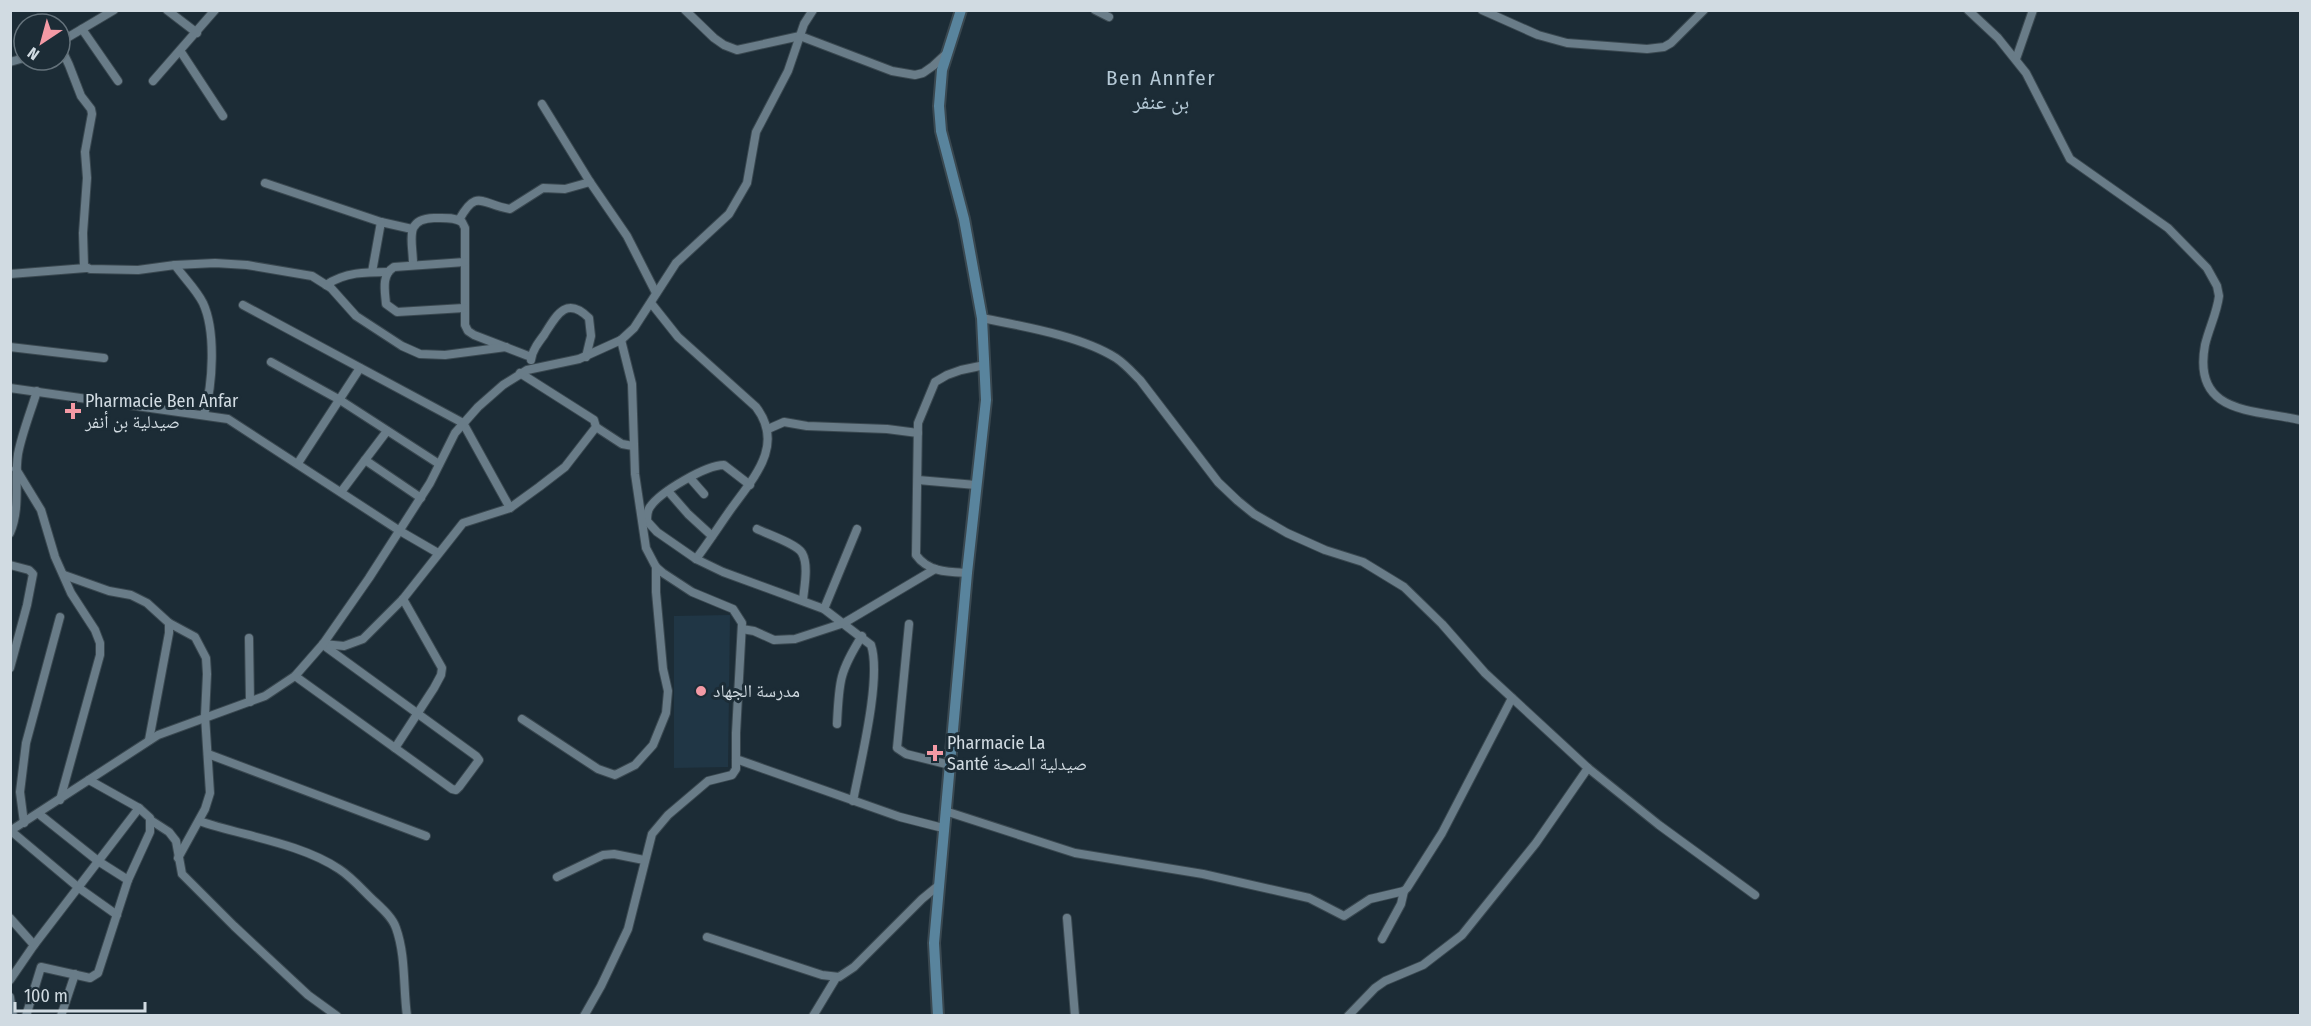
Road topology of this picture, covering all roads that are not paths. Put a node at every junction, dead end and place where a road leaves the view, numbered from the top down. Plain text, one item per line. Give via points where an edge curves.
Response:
1 (114, 10) edge
2 (167, 10) edge
3 (215, 10) edge
4 (685, 10) edge
5 (813, 10) edge
6 (961, 10) edge
7 (1095, 10) edge
8 (1482, 10) edge
9 (1704, 10) edge
10 (1968, 10) edge
11 (2033, 10) edge
12 (1109, 17) dead end
13 (82, 29) junction
14 (197, 33) junction
15 (72, 36) edge
16 (800, 36) junction
17 (181, 52) junction
18 (947, 52) junction
19 (2016, 59) junction
20 (72, 71) edge
21 (118, 81) dead end
22 (153, 81) dead end
23 (542, 104) dead end
24 (223, 116) dead end
25 (590, 182) junction
26 (265, 183) dead end
27 (459, 220) junction
28 (381, 222) junction
29 (412, 229) junction
30 (465, 262) junction
31 (413, 264) junction
32 (175, 266) junction
33 (86, 268) junction
34 (388, 272) junction
35 (10, 273) edge
36 (372, 273) junction
37 (326, 285) junction
38 (656, 293) junction
39 (651, 303) junction
40 (243, 304) dead end
41 (464, 308) junction
42 (982, 318) junction
43 (621, 340) junction
44 (10, 347) edge
45 (506, 347) junction
46 (531, 357) junction
47 (586, 357) junction
48 (104, 358) dead end
49 (271, 363) dead end
50 (985, 365) junction
51 (533, 367) junction
52 (360, 368) junction
53 (520, 373) junction
54 (10, 388) edge
55 (37, 391) junction
56 (339, 400) junction
57 (204, 414) junction
58 (2301, 420) edge
59 (463, 423) junction
60 (596, 427) junction
61 (768, 429) junction
62 (387, 431) junction
63 (918, 434) junction
64 (633, 446) junction
65 (365, 460) junction
66 (298, 463) junction
67 (439, 464) junction
68 (16, 469) junction
69 (690, 478) junction
70 (918, 480) junction
71 (750, 485) junction
72 (976, 485) junction
73 (668, 491) junction
74 (341, 492) junction
75 (704, 494) dead end
76 (420, 498) junction
77 (510, 508) junction
78 (757, 529) dead end
79 (857, 529) dead end
80 (400, 531) junction
81 (10, 533) edge
82 (712, 536) junction
83 (438, 553) junction
84 (696, 558) junction
85 (10, 565) edge
86 (656, 567) junction
87 (935, 569) junction
88 (967, 573) junction
89 (64, 575) junction
90 (403, 599) junction
91 (803, 600) junction
92 (824, 609) junction
93 (60, 617) dead end
94 (169, 623) junction
95 (843, 623) junction
96 (909, 624) dead end
97 (742, 629) junction
98 (862, 636) junction
99 (249, 638) dead end
100 (323, 644) junction
101 (13, 654) edge
102 (10, 668) edge
103 (295, 676) junction
104 (1512, 698) junction
105 (250, 702) junction
106 (416, 712) junction
107 (205, 716) junction
108 (522, 719) dead end
109 (837, 724) dead end
110 (148, 740) junction
111 (395, 748) junction
112 (208, 754) junction
113 (736, 759) junction
114 (950, 765) junction
115 (1588, 768) junction
116 (89, 780) junction
117 (60, 800) junction
118 (853, 801) junction
119 (139, 808) junction
120 (945, 811) junction
121 (39, 814) junction
122 (152, 821) junction
123 (199, 821) junction
124 (24, 823) junction
125 (943, 828) junction
126 (10, 831) edge
127 (426, 836) dead end
128 (178, 858) junction
129 (644, 860) junction
130 (98, 861) junction
131 (557, 877) dead end
132 (128, 880) junction
133 (939, 885) junction
134 (79, 888) junction
135 (1404, 891) junction
136 (1755, 895) dead end
137 (117, 915) junction
138 (10, 918) edge
139 (1067, 918) dead end
140 (707, 937) dead end
141 (1382, 939) dead end
142 (34, 945) junction
143 (75, 974) junction
144 (836, 978) junction
145 (10, 980) edge
146 (10, 998) edge
147 (13, 1016) edge
148 (26, 1016) edge
149 (61, 1016) edge
150 (337, 1016) edge
151 (407, 1016) edge
152 (584, 1016) edge
153 (813, 1016) edge
154 (938, 1016) edge
155 (1076, 1016) edge
156 (1348, 1016) edge

1 - 13 street
2 - 14 street
3 - 14 street
4 - 16 street via 714,38 732,48 746,49
5 - 16 street
6 - 18 street
7 - 12 street
8 - 9 street via 1567,43 1647,49 1671,43
10 - 19 street
11 - 19 street
13 - 15 street
13 - 21 street
14 - 17 street
16 - 18 street via 905,74 923,73
16 - 38 street via 788,71 756,132 742,195 729,214 681,257
17 - 22 street
17 - 24 street
18 - 42 street via 940,89 941,131 964,219
19 - 58 street via 2070,159 2168,228 2212,275 2219,296 2204,356 2206,378 2214,394 2231,406
20 - 33 street via 92,114 85,152
23 - 25 street
25 - 27 street via 565,189 543,188 510,209 475,200
25 - 38 street via 627,236
26 - 28 street
27 - 29 street via 424,218
27 - 30 street via 465,228
28 - 29 street
28 - 36 street
29 - 31 street
30 - 31 street
30 - 41 street
31 - 34 street
32 - 33 street via 138,270
32 - 37 street via 215,263 258,267 303,274
32 - 57 street via 203,303 209,319 210,384
33 - 35 street
34 - 36 street
34 - 41 street via 386,304 393,311
36 - 37 street via 346,276
37 - 45 street via 356,316 411,351 430,356
38 - 39 street
39 - 43 street
39 - 61 street via 678,337 756,406
40 - 52 street
41 - 45 street via 468,331
42 - 50 street
42 - 104 street via 1083,343 1115,358 1140,380 1218,482 1238,501 1287,533 1363,562 1397,582 1428,609 1485,674
43 - 47 street
43 - 64 street via 632,384
44 - 48 street
45 - 46 street
46 - 47 street via 556,316 570,307 589,318 591,336
46 - 51 street
47 - 51 street
49 - 56 street
50 - 63 street via 935,382 918,423
50 - 72 street via 986,400
51 - 53 street
52 - 56 street
52 - 59 street
53 - 59 street
53 - 60 street via 594,420
54 - 55 street
55 - 57 street
55 - 68 street
56 - 62 street
56 - 66 street
57 - 66 street via 228,419
59 - 67 street
59 - 77 street
60 - 64 street via 622,444
60 - 77 street via 565,466
61 - 63 street via 784,422
61 - 71 street via 768,447
62 - 65 street
62 - 67 street
63 - 70 street
64 - 86 street via 646,548
65 - 74 street
65 - 76 street
66 - 74 street
67 - 76 street
68 - 81 street via 18,497
68 - 89 street via 42,510 50,543
69 - 71 street via 724,465
69 - 73 street
69 - 75 street
70 - 72 street
70 - 87 street via 916,555
71 - 82 street
72 - 88 street
73 - 82 street
73 - 84 street via 650,506 647,521
74 - 80 street
76 - 80 street
77 - 83 street via 467,521
78 - 91 street via 802,553
79 - 92 street
80 - 83 street
80 - 100 street
82 - 84 street
83 - 90 street
84 - 91 street via 723,572
85 - 101 street via 33,574
86 - 97 street via 692,592 733,609
86 - 108 street via 668,691 666,713 653,745 635,765 615,775 598,769
87 - 88 street
87 - 95 street
88 - 114 street
89 - 94 street via 131,595 147,603
89 - 117 street via 95,630 100,655
90 - 100 street via 376,629 357,643
90 - 106 street via 442,668 434,688
91 - 92 street
92 - 95 street
93 - 124 street via 20,776
94 - 107 street via 195,637 206,658
94 - 110 street
95 - 97 street via 795,639 774,640
95 - 98 street
96 - 114 street via 897,748
97 - 113 street
98 - 109 street via 841,675
98 - 118 street via 871,645 875,665
99 - 105 street
100 - 103 street
100 - 106 street
101 - 102 street
103 - 105 street
103 - 111 street
104 - 115 street
104 - 135 street via 1442,833
105 - 107 street
106 - 111 street
106 - 111 street via 476,756 477,765 456,790
107 - 110 street
107 - 112 street
110 - 116 street
112 - 123 street via 210,793
112 - 127 street
113 - 118 street
113 - 129 street via 734,774 708,781 668,816 652,834
114 - 120 street
115 - 136 street
115 - 156 street via 1536,843 1462,935 1429,961 1385,981
116 - 117 street
116 - 119 street
117 - 121 street
118 - 125 street
119 - 122 street
119 - 130 street
120 - 125 street
120 - 135 street via 1075,853 1203,874 1309,898 1343,916 1370,899
121 - 124 street
121 - 130 street
122 - 128 street via 169,832 176,842
122 - 132 street
123 - 128 street
123 - 151 street via 313,856 348,876 396,929
124 - 126 street
125 - 133 street
126 - 134 street
128 - 150 street via 183,874 234,926
129 - 131 street via 603,855
129 - 152 street via 628,929
130 - 132 street
130 - 134 street
132 - 137 street
133 - 144 street via 854,967
133 - 154 street via 933,962
134 - 137 street
134 - 142 street
135 - 141 street
137 - 143 street via 97,975 90,978
138 - 142 street
139 - 155 street
140 - 144 street
142 - 145 street
143 - 148 street via 40,968
143 - 149 street
144 - 153 street
146 - 147 street

